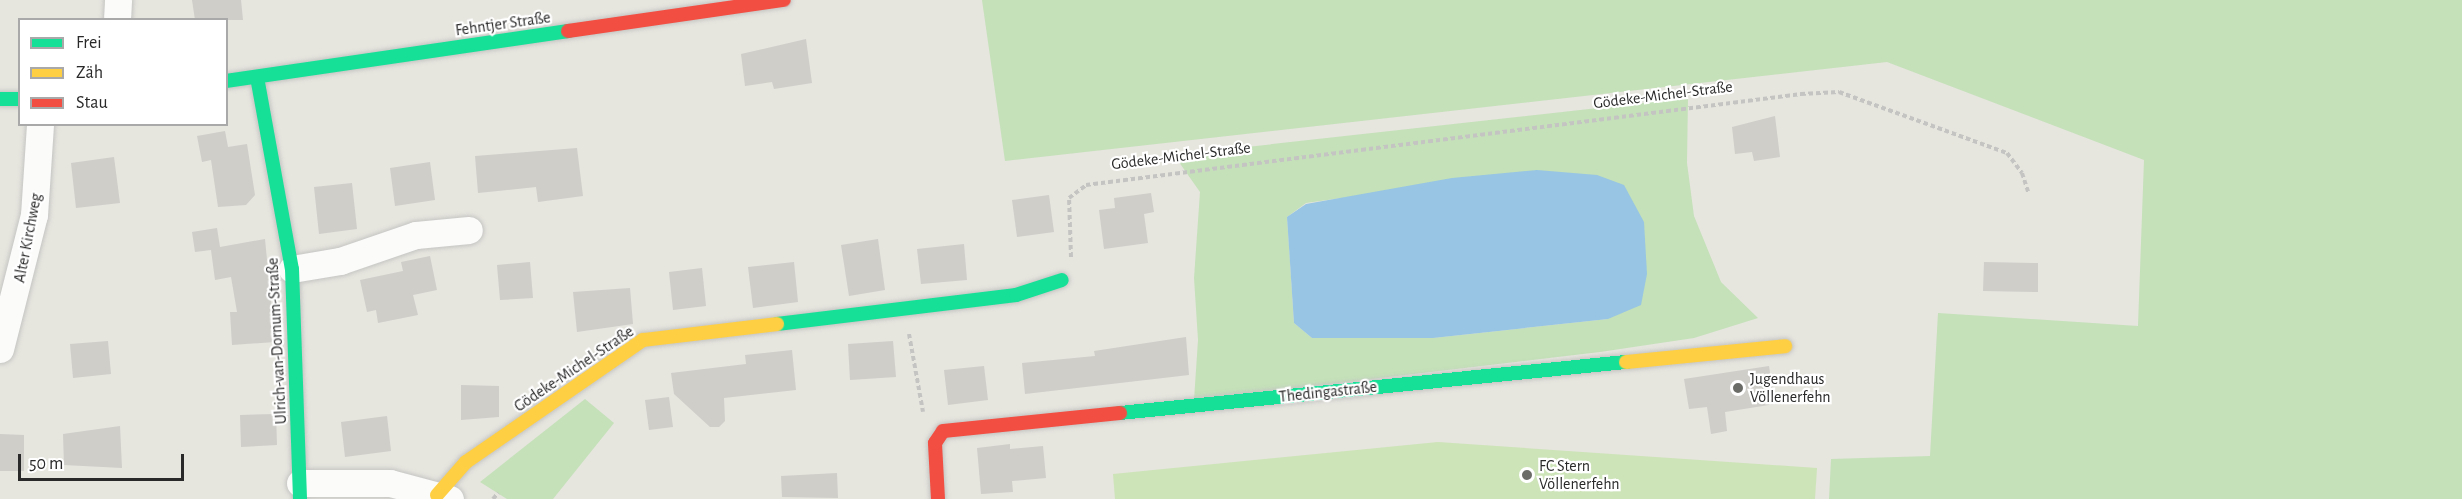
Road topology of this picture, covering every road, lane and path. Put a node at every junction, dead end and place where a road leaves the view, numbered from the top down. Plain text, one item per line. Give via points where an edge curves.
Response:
1 (118, 0) edge
2 (771, 1) edge
3 (117, 18) edge
4 (257, 77) junction
5 (228, 81) edge
6 (0, 99) edge
7 (18, 99) edge
8 (40, 126) edge
9 (2028, 194) dead end
10 (469, 231) dead end
11 (292, 269) junction
12 (1062, 280) joint
13 (904, 308) junction
14 (1785, 346) dead end
15 (0, 349) edge
16 (936, 435) junction
17 (300, 491) edge
18 (498, 494) dead end
19 (443, 497) edge
20 (493, 499) edge
21 (938, 499) edge

1 - 3 street
2 - 4 street, Fehntjer Straße
4 - 5 street, Fehntjer Straße
4 - 11 street, Ulrich-van-Dornum-Straße
6 - 7 street
8 - 15 street, Alter Kirchweg via 34,215
9 - 12 path, Gödeke-Michel-Straße via 2022,173 2007,153 1839,92 1801,94 1086,185 1069,198 1074,249
10 - 11 street via 416,235 340,261
11 - 17 street, Ulrich-van-Dornum-Straße
12 - 13 street, Gödeke-Michel-Straße via 1016,295
13 - 16 path via 926,426
13 - 19 street, Gödeke-Michel-Straße via 643,340 466,462
14 - 16 street, Thedingastraße via 1080,416
16 - 21 street
17 - 19 street via 390,483
18 - 20 path

